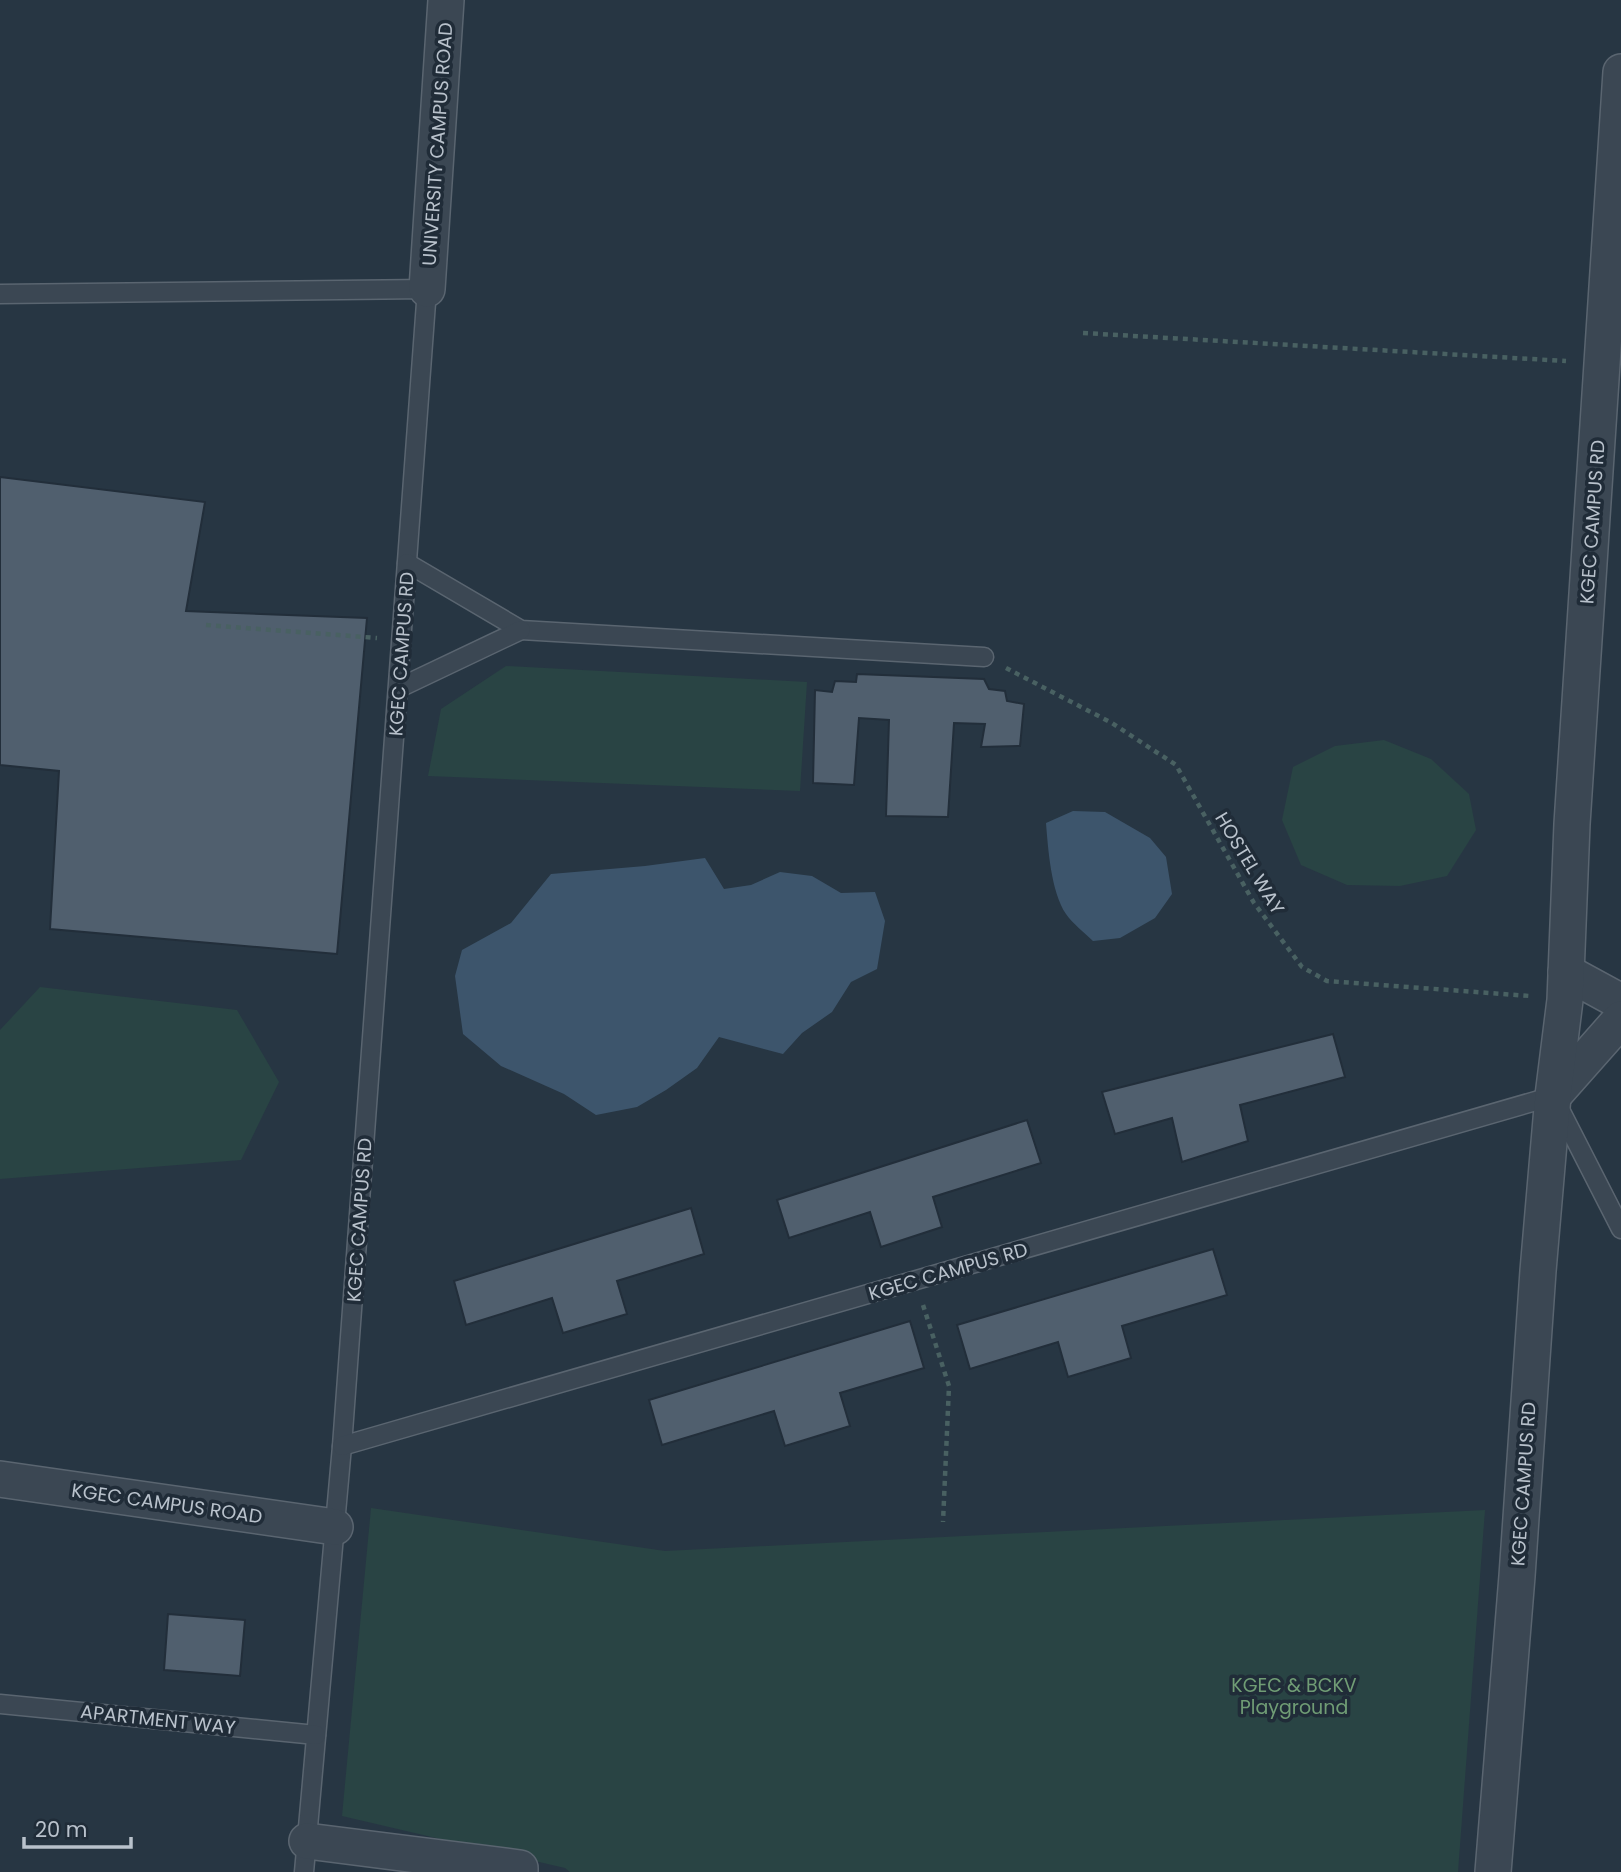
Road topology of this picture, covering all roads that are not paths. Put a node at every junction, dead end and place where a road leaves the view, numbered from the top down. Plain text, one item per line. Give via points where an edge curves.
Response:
1 (446, 0) edge
2 (1621, 72) edge
3 (427, 289) junction
4 (0, 294) edge
5 (407, 564) junction
6 (521, 630) junction
7 (984, 657) road end
8 (399, 688) junction
9 (1566, 986) junction
10 (1621, 1002) edge
11 (1621, 1019) edge
12 (1553, 1096) junction
13 (1621, 1229) edge
14 (342, 1446) junction
15 (0, 1479) edge
16 (335, 1527) junction
17 (0, 1704) edge
18 (317, 1735) junction
19 (305, 1856) edge
20 (520, 1872) edge
21 (1493, 1872) edge

1 - 3 street, UNIVERSITY CAMPUS ROAD
2 - 9 street, KGEC CAMPUS RD via 1572,824
3 - 4 lane
3 - 5 lane, KGEC CAMPUS RD
5 - 6 lane
5 - 8 lane, KGEC CAMPUS RD
6 - 7 lane
6 - 8 lane
8 - 14 lane, KGEC CAMPUS RD
9 - 10 street
9 - 12 street, KGEC CAMPUS RD
11 - 12 street
12 - 13 lane
12 - 14 lane, KGEC CAMPUS RD
12 - 21 street, KGEC CAMPUS RD
14 - 16 lane, KGEC CAMPUS RD
15 - 16 street, KGEC CAMPUS ROAD
16 - 18 lane, KGEC CAMPUS RD
17 - 18 lane, APARTMENT WAY
18 - 19 lane, KGEC CAMPUS RD
19 - 20 street via 520,1868

